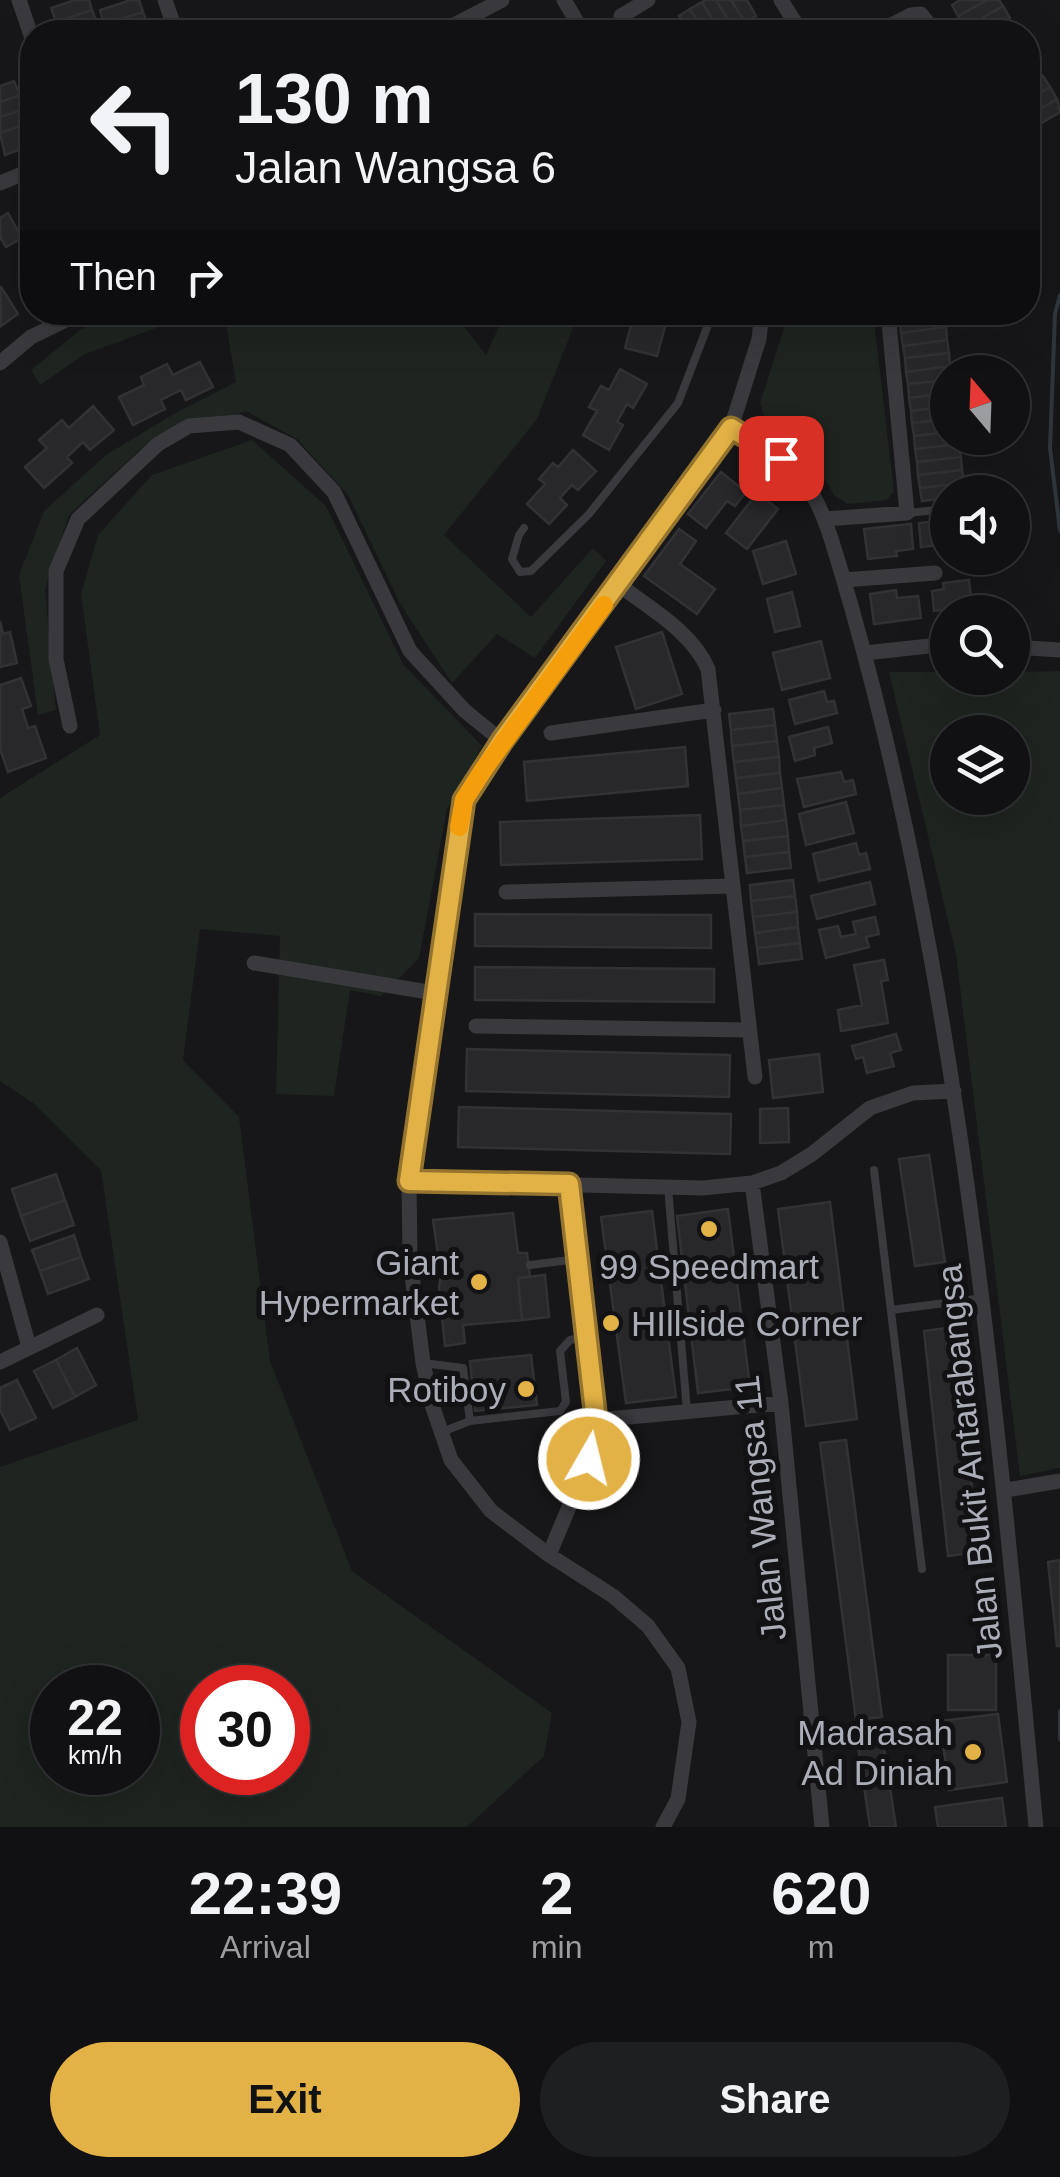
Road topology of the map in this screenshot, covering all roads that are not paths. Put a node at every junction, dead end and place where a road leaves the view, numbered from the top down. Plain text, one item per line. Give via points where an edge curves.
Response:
1 (502, 0) edge
2 (648, 0) edge
3 (620, 16) dead end
4 (464, 20) edge
5 (900, 20) edge
6 (926, 20) edge
7 (55, 325) edge
8 (708, 325) edge
9 (761, 325) edge
10 (889, 325) edge
11 (0, 363) edge
12 (731, 428) junction
13 (930, 511) edge
14 (907, 513) junction
15 (825, 518) junction
16 (524, 528) dead end
17 (930, 574) edge
18 (844, 580) junction
19 (620, 585) junction
20 (930, 646) edge
21 (1030, 648) edge
22 (1058, 650) edge
23 (865, 653) junction
24 (714, 710) junction
25 (70, 726) dead end
26 (551, 733) dead end
27 (502, 741) junction
28 (732, 886) junction
29 (506, 892) dead end
30 (254, 963) dead end
31 (434, 992) junction
32 (476, 1026) dead end
33 (750, 1030) junction
34 (755, 1077) dead end
35 (954, 1091) junction
36 (874, 1170) dead end
37 (409, 1181) junction
38 (752, 1183) junction
39 (569, 1184) junction
40 (668, 1187) junction
41 (0, 1242) edge
42 (578, 1259) junction
43 (530, 1265) dead end
44 (984, 1298) junction
45 (891, 1310) junction
46 (97, 1315) dead end
47 (587, 1337) junction
48 (29, 1348) junction
49 (0, 1362) edge
50 (423, 1363) junction
51 (780, 1403) junction
52 (687, 1412) junction
53 (596, 1420) junction
54 (470, 1421) junction
55 (440, 1432) junction
56 (1060, 1482) edge
57 (1006, 1490) junction
58 (549, 1555) junction
59 (922, 1570) dead end
60 (663, 1827) edge
61 (822, 1827) edge
62 (1036, 1827) edge

1 - 4 street
2 - 3 street
5 - 6 street via 911,14
7 - 11 street
8 - 16 lane via 678,402 589,514 531,572 520,572 512,559
9 - 12 street
10 - 14 street
12 - 15 street, Jalan Bukit Antarabangsa via 781,458
12 - 19 street
13 - 14 lane
14 - 15 street
15 - 18 street, Jalan Bukit Antarabangsa
17 - 18 street
18 - 23 street, Jalan Bukit Antarabangsa
19 - 24 street via 700,650
19 - 27 street
20 - 23 street
21 - 22 street
23 - 35 street, Jalan Bukit Antarabangsa
24 - 26 street
24 - 28 street
25 - 27 street via 56,659 56,571 78,519 158,444 189,426 239,422 290,444 334,492 410,652
27 - 31 street via 464,800
28 - 29 street
28 - 33 street
30 - 31 street
31 - 37 street
32 - 33 street
33 - 34 street
35 - 38 street via 913,1093 870,1108 812,1154
35 - 44 street, Jalan Bukit Antarabangsa
36 - 45 lane
37 - 39 street
37 - 50 street
38 - 40 street
38 - 51 street, Jalan Wangsa 11
39 - 40 street
39 - 42 street
40 - 52 lane
41 - 48 street
42 - 43 lane
42 - 47 street
44 - 45 lane
44 - 57 street, Jalan Bukit Antarabangsa
45 - 59 lane
46 - 48 street
47 - 53 street
47 - 54 lane via 570,1340 560,1351 566,1402 560,1411
48 - 49 street
50 - 54 lane via 463,1368
50 - 55 street
51 - 52 street
51 - 61 street, Jalan Wangsa 11
52 - 53 street
53 - 58 street via 589,1459
54 - 55 lane
55 - 58 street via 451,1460 490,1511
56 - 57 street
57 - 62 street, Jalan Bukit Antarabangsa
58 - 60 street via 648,1626 678,1668 689,1722 678,1799

